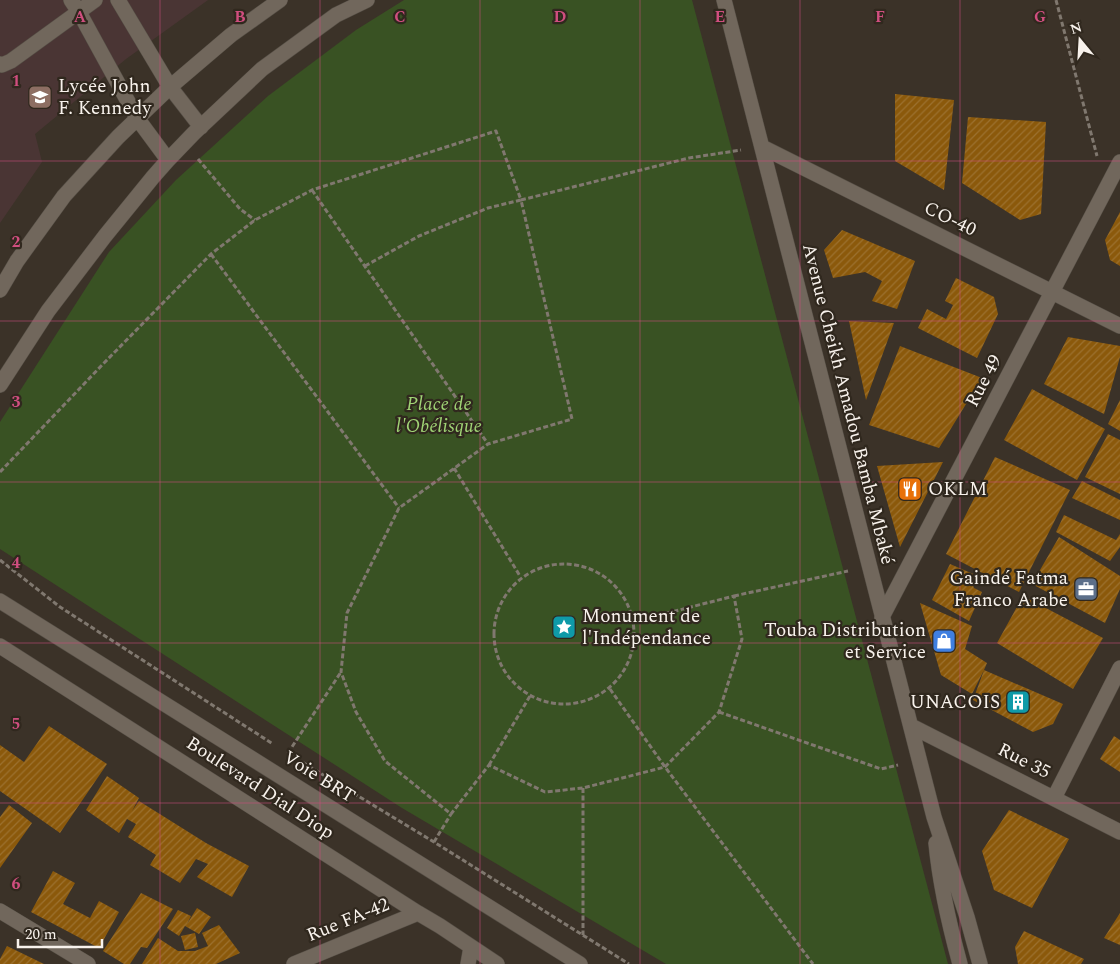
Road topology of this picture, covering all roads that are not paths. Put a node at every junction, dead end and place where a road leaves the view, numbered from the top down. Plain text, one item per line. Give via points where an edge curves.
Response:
1 (95, 0) edge
2 (118, 0) edge
3 (280, 0) edge
4 (367, 0) edge
5 (724, 0) edge
6 (75, 6) edge
7 (0, 64) edge
8 (170, 87) junction
9 (137, 118) junction
10 (201, 127) junction
11 (762, 147) junction
12 (168, 160) junction
13 (1120, 162) edge
14 (0, 290) edge
15 (1053, 292) junction
16 (1120, 326) edge
17 (0, 385) edge
18 (0, 590) edge
19 (0, 600) edge
20 (882, 617) junction
21 (36, 624) junction
22 (0, 646) edge
23 (1120, 668) edge
24 (911, 726) junction
25 (1054, 798) junction
26 (934, 817) junction
27 (1120, 832) edge
28 (0, 911) edge
29 (418, 913) junction
30 (470, 947) junction
31 (88, 964) edge
32 (294, 964) edge
33 (468, 964) edge
34 (497, 964) edge
35 (580, 964) edge
36 (960, 964) edge
37 (980, 964) edge

1 - 6 street
2 - 8 street
3 - 8 street via 231,35
4 - 10 street via 336,15 262,69
5 - 11 street, Avenue Cheikh Amadou Bamba Mbaké
6 - 7 street via 11,61
6 - 9 street
8 - 9 street
8 - 10 street
9 - 12 street
9 - 14 street via 64,196
10 - 12 street
11 - 15 street, CO-40
11 - 20 street, Avenue Cheikh Amadou Bamba Mbaké
12 - 17 street via 48,311
13 - 15 street, Rue 49
15 - 16 street, CO-40
15 - 20 street, Rue 49
18 - 21 street, Voie BRT
19 - 21 street, Voie BRT
20 - 24 street, Avenue Cheikh Amadou Bamba Mbaké
21 - 35 street, Voie BRT
22 - 29 street, Boulevard Dial Diop
23 - 25 street
24 - 25 street, Rue 35
24 - 26 street, Avenue Cheikh Amadou Bamba Mbaké
25 - 27 street, Rue 35
26 - 36 street, Avenue Cheikh Amadou Bamba Mbaké via 939,869
26 - 37 street, Avenue Cheikh Amadou Bamba Mbaké
28 - 31 street
29 - 30 street, Boulevard Dial Diop
29 - 32 street, Rue FA-42
30 - 33 street
30 - 34 street, Boulevard Dial Diop

